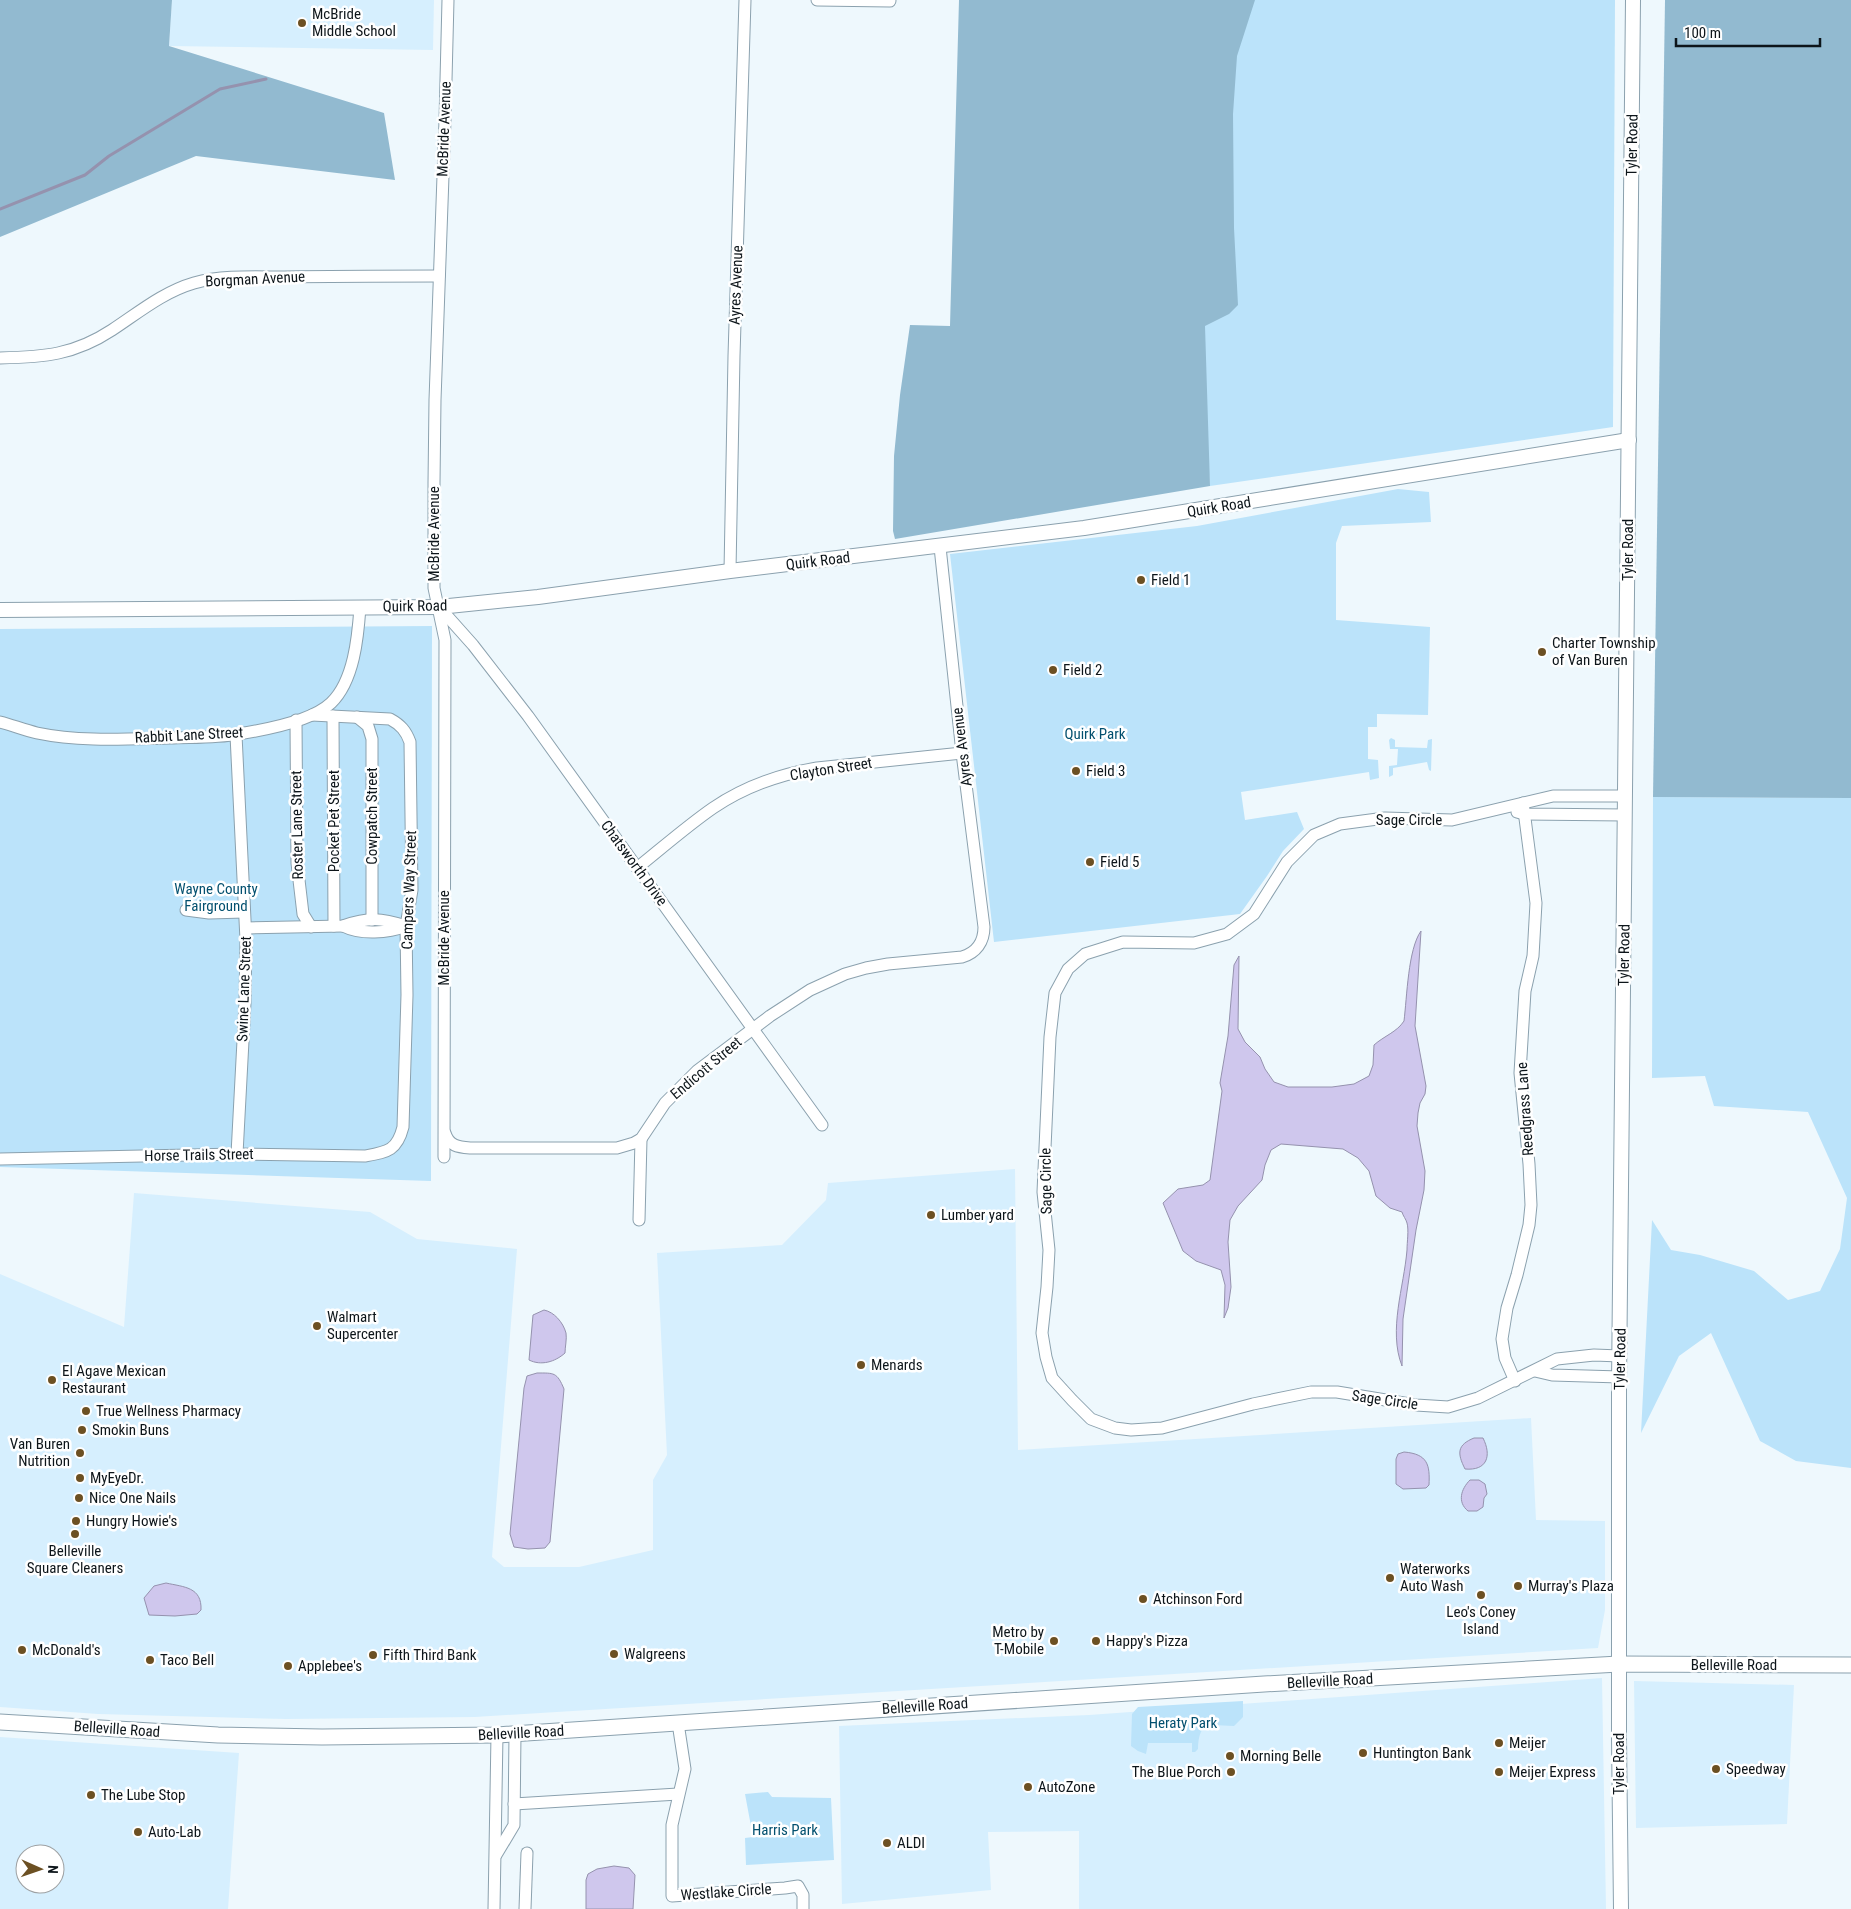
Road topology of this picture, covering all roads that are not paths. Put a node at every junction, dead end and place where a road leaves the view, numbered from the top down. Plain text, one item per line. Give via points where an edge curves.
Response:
1 (448, 0) edge
2 (745, 0) edge
3 (817, 0) edge
4 (1633, 0) edge
5 (890, 1) edge
6 (439, 276) junction
7 (0, 358) edge
8 (1629, 440) junction
9 (940, 547) junction
10 (730, 571) junction
11 (360, 607) junction
12 (439, 607) junction
13 (0, 610) edge
14 (312, 715) junction
15 (333, 716) junction
16 (357, 717) junction
17 (296, 720) junction
18 (0, 722) edge
19 (236, 735) junction
20 (962, 753) junction
21 (1625, 796) junction
22 (1523, 802) junction
23 (1506, 808) junction
24 (1524, 814) junction
25 (1625, 815) junction
26 (638, 868) junction
27 (186, 910) dead end
28 (244, 912) junction
29 (372, 920) junction
30 (339, 926) junction
31 (406, 926) junction
32 (311, 927) junction
33 (246, 928) junction
34 (978, 947) joint
35 (754, 1028) junction
36 (822, 1125) dead end
37 (444, 1128) junction
38 (641, 1139) junction
39 (395, 1146) joint
40 (237, 1154) junction
41 (444, 1157) dead end
42 (0, 1159) edge
43 (639, 1220) dead end
44 (1620, 1356) junction
45 (1535, 1371) junction
46 (1620, 1377) junction
47 (1515, 1380) junction
48 (1619, 1664) junction
49 (1851, 1666) edge
50 (0, 1722) edge
51 (678, 1723) junction
52 (515, 1734) junction
53 (497, 1735) junction
54 (678, 1794) junction
55 (514, 1804) junction
56 (526, 1853) dead end
57 (496, 1855) junction
58 (494, 1909) edge
59 (524, 1909) edge
60 (803, 1909) edge
61 (1621, 1909) edge

1 - 6 street, McBride Avenue
2 - 10 street, Ayres Avenue
3 - 5 street
4 - 8 street, Tyler Road
6 - 7 street, Borgman Avenue via 213,279 171,292 99,338 72,350 45,356
6 - 12 street, McBride Avenue via 434,588
8 - 9 street, Quirk Road via 1094,527
8 - 21 street, Tyler Road
9 - 10 street, Quirk Road
9 - 20 street, Ayres Avenue
10 - 12 street, Quirk Road
11 - 12 street, Quirk Road
11 - 13 street, Quirk Road
11 - 14 street, Rabbit Lane Street via 360,625 347,678 336,698
12 - 26 street, Chatsworth Drive via 528,716
12 - 37 street, McBride Avenue via 445,640
14 - 15 street, Campers Way Street
14 - 17 street, Rabbit Lane Street
15 - 16 street, Campers Way Street
15 - 30 street, Pocket Pet Street
16 - 29 street, Cowpatch Street via 368,726 372,739
16 - 31 street, Campers Way Street via 390,719 399,724 410,742 412,890
17 - 19 street, Rabbit Lane Street
17 - 32 street, Roster Lane Street via 299,893 303,914
18 - 19 street, Rabbit Lane Street via 37,733 84,738
19 - 28 street, Swine Lane Street
20 - 26 street, Clayton Street via 796,771 756,784 713,808
20 - 34 street, Ayres Avenue via 984,927
21 - 22 street, Sage Circle via 1553,796
21 - 25 street, Tyler Road
22 - 23 street, Sage Circle
22 - 24 street, Reedgrass Lane
23 - 24 street
23 - 47 street, Sage Circle via 1452,820 1385,818 1340,824 1314,835 1287,862 1254,914 1227,934 1194,943 1122,942 1085,954 1068,969 1055,994 1050,1037 1043,1192 1049,1250 1042,1333 1052,1378 1072,1400 1092,1419 1131,1430 1162,1428 1312,1392 1337,1392 1407,1404 1448,1407 1478,1398
24 - 25 street
24 - 47 street, Reedgrass Lane via 1536,903 1533,956 1525,991 1520,1073 1531,1204 1502,1339 1505,1358
25 - 44 street, Tyler Road
26 - 35 street, Chatsworth Drive
27 - 28 street
28 - 33 street, Swine Lane Street
29 - 30 street
29 - 31 street via 383,919
30 - 31 street via 353,931 394,931
30 - 32 street
31 - 39 street, Campers Way Street via 403,1127
32 - 33 street
33 - 40 street, Swine Lane Street
34 - 35 street, Endicott Street via 962,957 888,964 845,974 810,990
35 - 36 street, Chatsworth Drive
35 - 38 street, Endicott Street via 688,1079 665,1103
37 - 38 street via 447,1139 454,1145 470,1148 617,1148
37 - 41 street, McBride Avenue
38 - 43 street
39 - 40 street, Horse Trails Street via 382,1153 365,1156
40 - 42 street, Horse Trails Street
44 - 45 street, Sage Circle via 1557,1359
44 - 46 street, Tyler Road
45 - 46 street via 1552,1375
45 - 47 street, Sage Circle
46 - 48 street, Tyler Road
48 - 49 main road, Belleville Road
48 - 51 main road, Belleville Road
48 - 61 street, Tyler Road
50 - 53 main road, Belleville Road via 218,1736
51 - 52 main road, Belleville Road
51 - 54 street, Westlake Circle via 685,1769
52 - 53 main road, Belleville Road
52 - 55 street
53 - 57 street
54 - 55 street
54 - 60 street, Westlake Circle via 672,1825 672,1896 798,1886 803,1894
55 - 57 street via 514,1825
56 - 59 street
57 - 58 street

